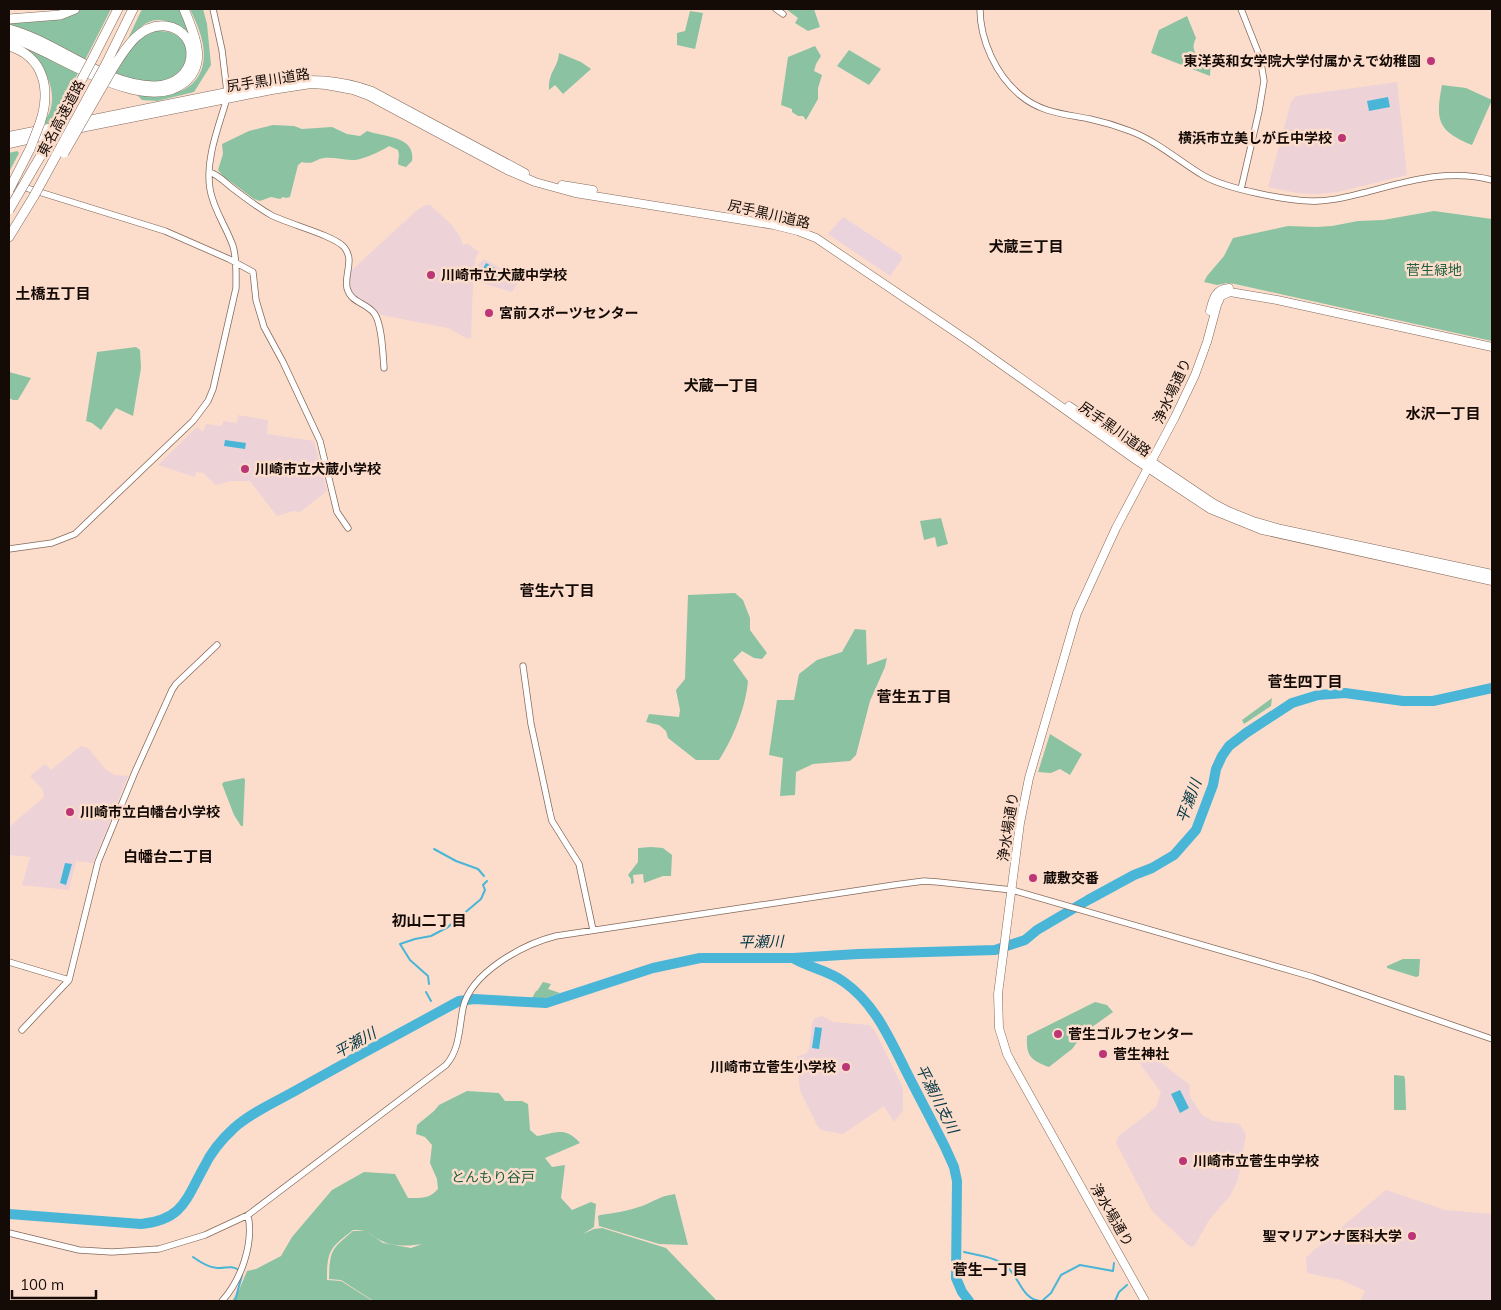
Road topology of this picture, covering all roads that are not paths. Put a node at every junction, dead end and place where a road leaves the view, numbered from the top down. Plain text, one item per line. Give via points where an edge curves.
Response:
1 (75, 9) edge
2 (118, 9) edge
3 (133, 9) edge
4 (184, 9) edge
5 (213, 9) edge
6 (776, 9) edge
7 (980, 9) edge
8 (1242, 9) edge
9 (783, 14) dead end
10 (9, 19) edge
11 (9, 29) edge
12 (9, 37) edge
13 (9, 46) edge
14 (109, 66) junction
15 (227, 95) junction
16 (9, 136) edge
17 (9, 144) edge
18 (209, 172) junction
19 (1492, 180) edge
20 (9, 183) edge
21 (1241, 189) junction
22 (9, 190) edge
23 (9, 210) edge
24 (9, 237) edge
25 (236, 262) junction
26 (1492, 347) edge
27 (384, 368) dead end
28 (1149, 465) junction
29 (348, 528) dead end
30 (9, 549) edge
31 (1492, 574) edge
32 (1492, 580) edge
33 (217, 645) dead end
34 (523, 666) dead end
35 (1012, 890) junction
36 (593, 930) junction
37 (9, 962) edge
38 (69, 980) junction
39 (22, 1030) dead end
40 (1492, 1039) edge
41 (248, 1215) junction
42 (9, 1233) edge
43 (222, 1301) edge
44 (1145, 1301) edge

1 - 10 highway via 60,15
2 - 23 highway, 東名高速道路, bridge via 57,127
3 - 14 highway, 東名高速道路
4 - 12 highway via 198,46 196,66 192,75 177,88 157,93 113,83
5 - 15 street
6 - 9 street
7 - 21 street via 983,38 989,52 1020,96 1044,110 1132,132 1207,178
8 - 21 street via 1260,57 1264,81
11 - 14 highway via 116,78 141,85 166,84 176,80 188,68 191,51 187,41 176,30 168,26 152,28 131,42
13 - 22 highway, bridge via 31,59 45,87 44,113
14 - 24 highway, 東名高速道路, bridge
15 - 16 main road, 尻手黒川道路
15 - 17 main road, 尻手黒川道路
15 - 18 street
15 - 28 main road, 尻手黒川道路 via 302,79 345,82 372,91 519,170 545,180 777,220 807,230 836,245
18 - 25 street via 212,199
18 - 27 street via 270,214 343,246 349,256 349,292 377,319
19 - 21 street via 1464,175 1425,177 1347,197 1314,201
20 - 25 street via 150,226
25 - 29 street via 253,272 256,300 264,327 320,441 337,512
25 - 30 street via 236,288 217,373 210,397 199,414 75,534 52,543
26 - 28 main road, 浄水場通り via 1230,292 1221,296 1192,383
28 - 31 main road, 尻手黒川道路 via 1213,503 1253,521
28 - 32 main road, 尻手黒川道路 via 1210,509 1262,530
28 - 35 main road, 浄水場通り via 1077,613 1029,778
33 - 38 street via 172,690 135,772 98,862
34 - 36 street via 531,724 552,821 579,864
35 - 36 street via 924,882
35 - 40 street via 1313,977
35 - 44 main road, 浄水場通り via 997,1007 1007,1054
36 - 41 street via 556,936 523,948 478,981 464,1004 457,1044 446,1065
37 - 38 street
38 - 39 street
41 - 42 street via 183,1243 132,1252 79,1250
41 - 43 street via 250,1233 240,1271

